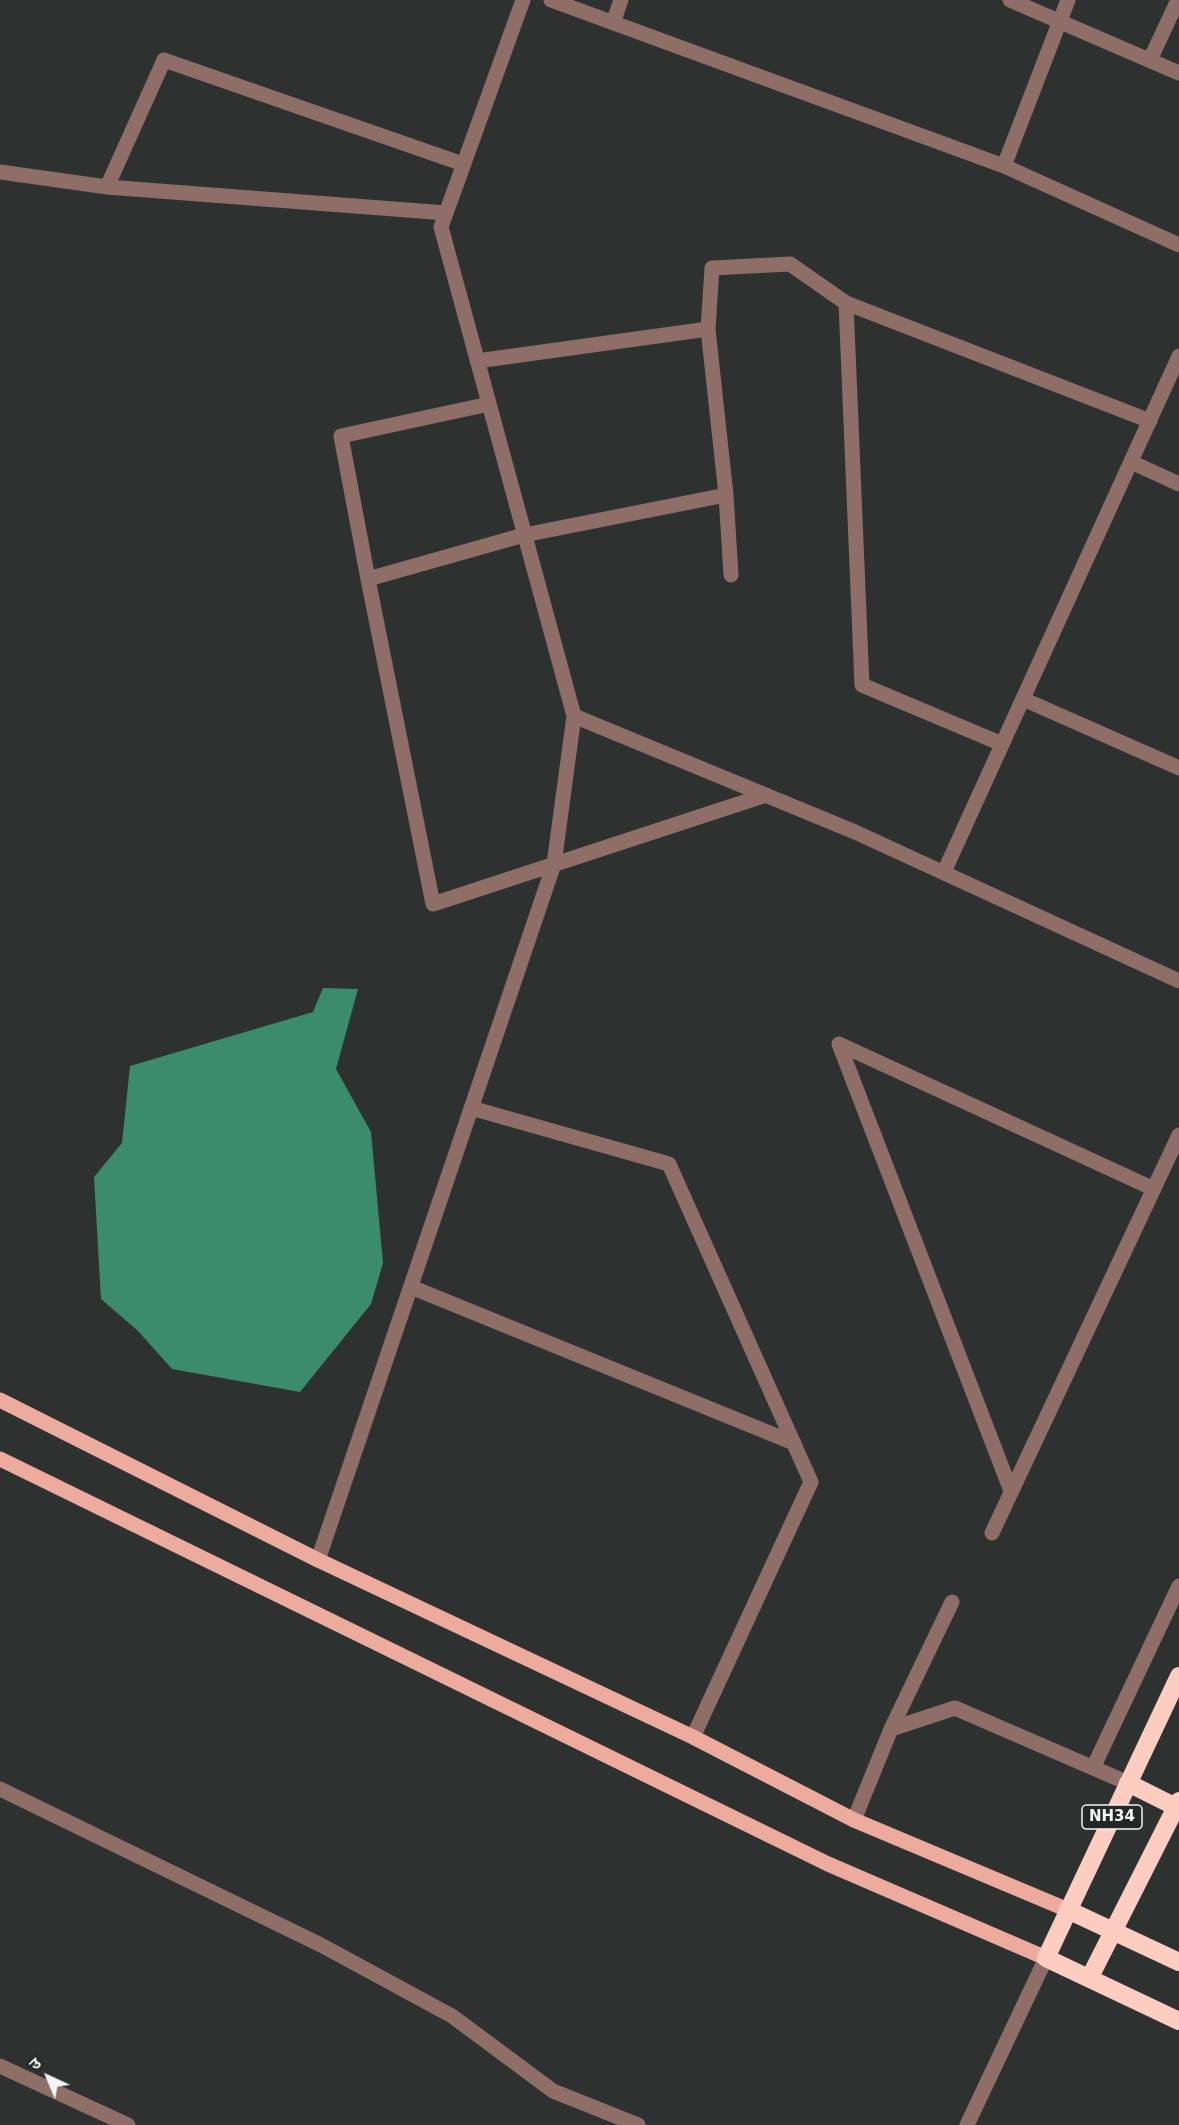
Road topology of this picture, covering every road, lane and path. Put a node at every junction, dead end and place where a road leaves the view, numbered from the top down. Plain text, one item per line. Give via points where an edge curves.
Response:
1 (523, 0) edge
2 (551, 0) edge
3 (621, 0) edge
4 (1010, 0) edge
5 (1068, 0) edge
6 (1178, 0) edge
7 (1060, 21) junction
8 (613, 22) junction
9 (1150, 60) junction
10 (1179, 73) edge
11 (463, 164) junction
12 (1004, 166) junction
13 (0, 172) edge
14 (106, 187) junction
15 (446, 213) junction
16 (1179, 245) edge
17 (846, 303) junction
18 (708, 329) junction
19 (1179, 356) edge
20 (477, 361) junction
21 (489, 404) junction
22 (1150, 421) junction
23 (1131, 462) junction
24 (1179, 484) edge
25 (726, 495) junction
26 (524, 535) junction
27 (731, 574) dead end
28 (368, 579) junction
29 (1023, 699) junction
30 (574, 716) junction
31 (1002, 744) junction
32 (1179, 768) edge
33 (766, 795) junction
34 (554, 864) junction
35 (944, 872) junction
36 (1179, 981) edge
37 (471, 1108) junction
38 (1179, 1135) edge
39 (1154, 1189) junction
40 (411, 1287) junction
41 (0, 1400) edge
42 (794, 1443) junction
43 (0, 1459) edge
44 (1011, 1491) junction
45 (992, 1533) dead end
46 (318, 1560) junction
47 (1179, 1586) edge
48 (952, 1602) dead end
49 (1179, 1676) edge
50 (891, 1729) junction
51 (693, 1737) junction
52 (1093, 1768) junction
53 (1128, 1783) junction
54 (0, 1789) edge
55 (1178, 1805) edge
56 (854, 1820) junction
57 (1068, 1910) junction
58 (1112, 1931) junction
59 (1046, 1958) junction
60 (1179, 1962) edge
61 (1090, 1977) junction
62 (1179, 2021) edge
63 (0, 2066) edge
64 (128, 2125) edge
65 (638, 2125) edge
66 (967, 2125) edge

1 - 11 street
2 - 8 street
3 - 8 street
4 - 7 street
5 - 7 street
6 - 9 street
7 - 9 street
7 - 12 street
8 - 12 street
9 - 10 street
11 - 14 street via 164,60
11 - 15 street
12 - 16 street
13 - 14 street
14 - 15 street
15 - 20 street via 441,227
17 - 18 street via 790,264 712,268
17 - 22 street
17 - 31 street via 862,685
18 - 20 street
18 - 25 street
19 - 22 street
20 - 21 street
21 - 26 street
21 - 28 street via 341,436
22 - 23 street
23 - 24 street
23 - 29 street
25 - 26 street
25 - 27 street
26 - 28 street
26 - 30 street
28 - 34 street via 433,904
29 - 31 street
29 - 32 street
30 - 33 street
30 - 34 street
31 - 35 street
33 - 34 street
33 - 35 street
34 - 37 street
35 - 36 street
37 - 40 street
37 - 42 street via 669,1164
38 - 39 street
39 - 44 street
39 - 44 street via 839,1044
40 - 42 street
40 - 46 street
41 - 46 main road
42 - 51 street via 811,1482
43 - 59 main road via 828,1864
44 - 45 street
46 - 51 main road
47 - 52 street
48 - 50 street
49 - 53 highway, NH34
50 - 52 street via 956,1708
50 - 56 street
51 - 56 main road
52 - 53 street
53 - 55 highway
53 - 57 highway, NH34
54 - 65 street via 321,1945 452,2016 553,2091
55 - 58 highway, NH34
56 - 57 main road
57 - 58 highway
57 - 59 highway, NH34
58 - 60 highway
58 - 61 highway, NH34
59 - 61 highway
59 - 66 street
61 - 62 highway
63 - 64 street

